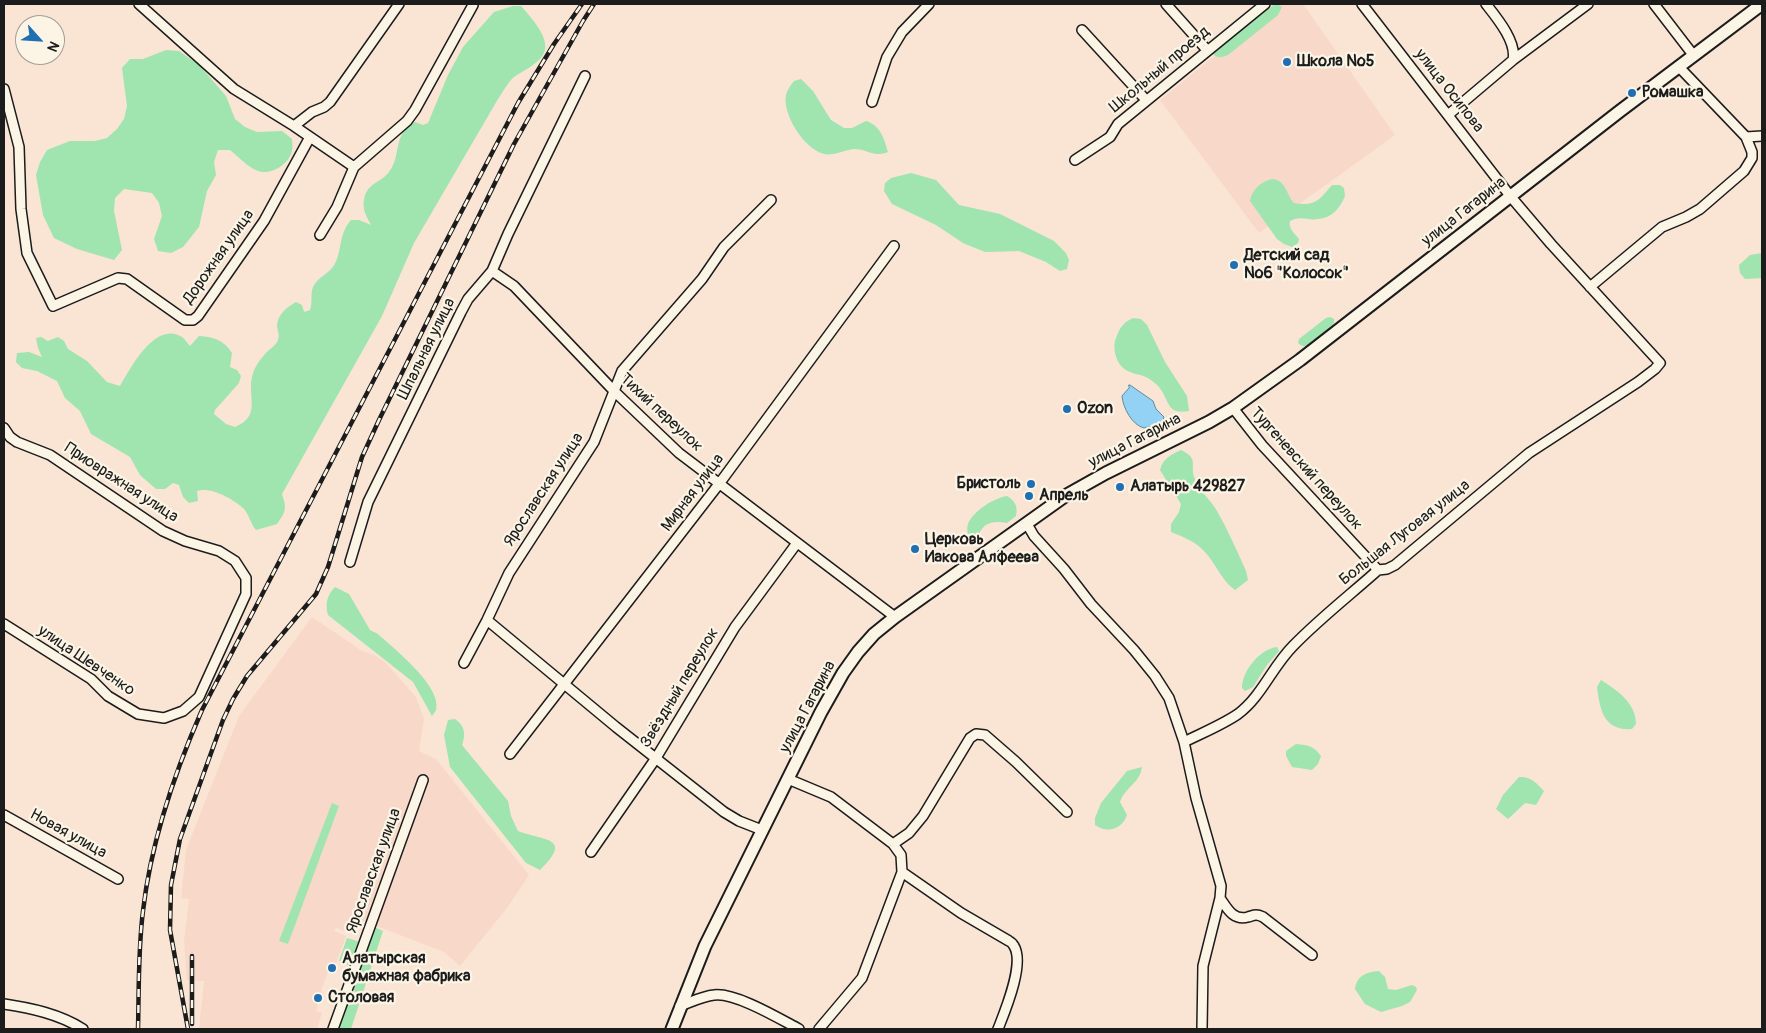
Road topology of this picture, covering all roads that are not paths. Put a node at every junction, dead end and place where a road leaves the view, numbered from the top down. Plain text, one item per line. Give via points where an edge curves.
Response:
1 (139, 4) edge
2 (400, 4) edge
3 (929, 4) edge
4 (1166, 4) edge
5 (1264, 4) edge
6 (1362, 4) edge
7 (1486, 4) edge
8 (1588, 4) edge
9 (1654, 4) edge
10 (1762, 4) edge
11 (473, 5) dead end
12 (1082, 30) dead end
13 (1207, 50) junction
14 (1694, 56) junction
15 (1513, 60) junction
16 (1679, 67) junction
17 (585, 76) dead end
18 (4, 89) edge
19 (1146, 100) junction
20 (872, 102) dead end
21 (1448, 115) junction
22 (294, 126) junction
23 (1762, 136) edge
24 (1746, 137) junction
25 (310, 138) junction
26 (1075, 160) dead end
27 (354, 166) junction
28 (1511, 197) junction
29 (770, 200) dead end
30 (320, 235) dead end
31 (894, 246) dead end
32 (492, 271) junction
33 (1590, 287) junction
34 (1660, 363) joint
35 (615, 392) junction
36 (1233, 408) junction
37 (4, 428) edge
38 (719, 484) junction
39 (1027, 524) junction
40 (797, 543) junction
41 (350, 562) dead end
42 (1378, 570) junction
43 (246, 578) joint
44 (895, 617) junction
45 (487, 620) junction
46 (4, 624) edge
47 (464, 663) dead end
48 (564, 684) junction
49 (1184, 742) junction
50 (510, 754) dead end
51 (656, 758) junction
52 (788, 779) junction
53 (423, 780) dead end
54 (1067, 812) dead end
55 (4, 815) edge
56 (762, 830) junction
57 (893, 844) junction
58 (592, 852) dead end
59 (902, 872) junction
60 (118, 879) dead end
61 (1220, 898) junction
62 (1312, 955) dead end
63 (4, 1004) edge
64 (680, 1006) junction
65 (83, 1029) edge
66 (333, 1029) edge
67 (672, 1029) edge
68 (799, 1029) edge
69 (819, 1029) edge
70 (998, 1029) edge
71 (1202, 1029) edge

1 - 22 street via 234,89
2 - 22 street via 330,102
3 - 20 street via 902,32 887,57
4 - 13 street
5 - 13 street, Школьный проезд
6 - 21 street, улица Осипова
7 - 15 street via 1514,47
8 - 15 street
9 - 14 street
10 - 14 main road, улица Гагарина
11 - 27 street via 407,121
12 - 19 street
13 - 19 street, Школьный проезд
14 - 16 main road, улица Гагарина
15 - 21 street
16 - 24 street
16 - 28 main road, улица Гагарина
17 - 32 street, Шпальная улица
18 - 25 street, Дорожная улица via 19,147 21,209 27,253 53,306 118,278 127,279 185,320 193,320 264,220
19 - 26 street, Школьный проезд via 1118,124 1110,137
21 - 28 street, улица Осипова
22 - 25 street
23 - 24 street
24 - 33 street via 1752,158 1744,171 1700,209 1662,227
25 - 27 street
27 - 30 street via 337,207
28 - 33 street, улица Осипова
28 - 36 main road, улица Гагарина
29 - 35 street, Ярославская улица via 724,247 702,279 622,371
31 - 38 street, Мирная улица
32 - 35 street, Тихий переулок via 514,286
32 - 41 street, Шпальная улица via 460,312 368,502
33 - 34 street, улица Осипова
34 - 42 street, Большая Луговая улица via 1638,382 1529,453 1395,565
35 - 38 street, Тихий переулок via 679,453
35 - 45 street, Ярославская улица via 594,442 509,572
36 - 39 main road, улица Гагарина via 1065,496
36 - 42 street, Тургеневский переулок via 1262,445
37 - 43 street, Приовражная улица via 17,442 50,455 163,531 219,551 235,561
38 - 40 street, Тихий переулок
38 - 48 street, Мирная улица
39 - 44 main road, улица Гагарина
39 - 49 street via 1091,604 1155,676 1169,698
40 - 44 street, Тихий переулок
40 - 51 street, Звёздный переулок via 735,627
42 - 49 street, Большая Луговая улица via 1292,647 1239,713
43 - 46 street, улица Шевченко via 246,594 199,697 183,711 164,718 138,714 108,696 91,679
44 - 52 main road, улица Гагарина via 874,634 843,673
45 - 47 street, Ярославская улица
45 - 48 street
48 - 50 street, Мирная улица
48 - 51 street
49 - 61 street via 1196,798 1218,871
51 - 56 street via 724,812
51 - 58 street, Звёздный переулок
52 - 56 main road, улица Гагарина
52 - 57 street via 831,797
53 - 66 street, Ярославская улица
54 - 57 street via 1016,762 984,735 976,734 970,738 923,816 909,833
55 - 60 street, Новая улица
56 - 64 main road, улица Гагарина via 705,946
57 - 59 street via 901,855
59 - 69 street via 862,978
59 - 70 street via 1014,946 1017,957 1014,983
61 - 62 street via 1230,913 1237,917 1256,914 1263,917
61 - 71 street via 1203,966
63 - 65 street via 46,1013
64 - 67 main road, улица Гагарина
64 - 68 street via 714,994 727,996

